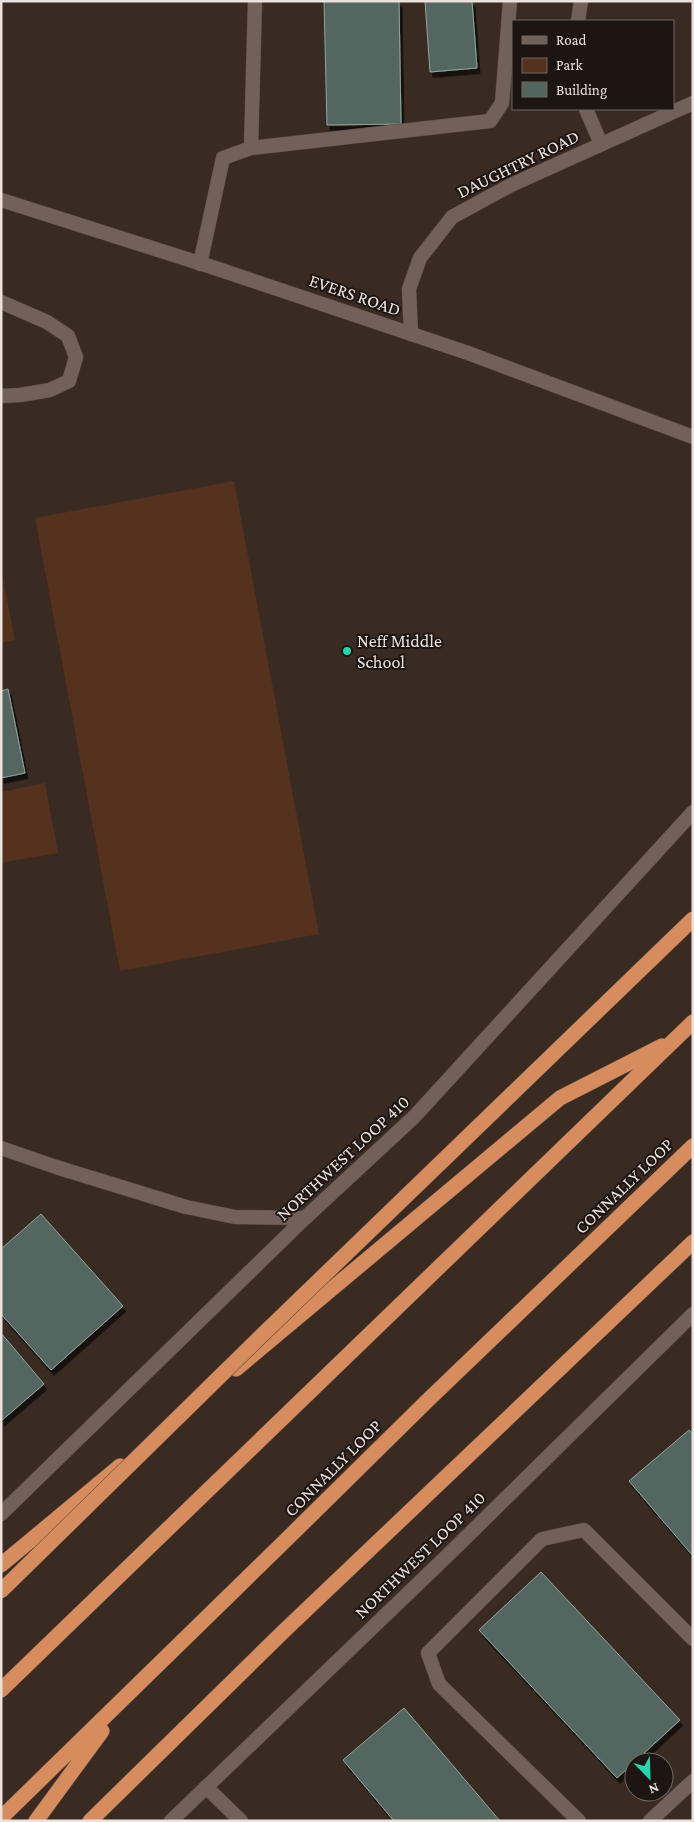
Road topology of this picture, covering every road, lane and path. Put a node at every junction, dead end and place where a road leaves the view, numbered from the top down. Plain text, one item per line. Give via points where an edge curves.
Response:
1 (255, 1) edge
2 (510, 1) edge
3 (581, 1) edge
4 (578, 20) edge
5 (693, 103) edge
6 (586, 110) edge
7 (602, 144) junction
8 (251, 148) junction
9 (1, 200) edge
10 (200, 264) junction
11 (1, 302) edge
12 (411, 334) junction
13 (1, 396) edge
14 (693, 437) edge
15 (693, 812) edge
16 (693, 919) edge
17 (693, 1022) edge
18 (676, 1038) junction
19 (693, 1146) edge
20 (1, 1148) edge
21 (305, 1218) junction
22 (693, 1242) edge
23 (693, 1314) edge
24 (1, 1514) edge
25 (1, 1565) edge
26 (1, 1591) edge
27 (693, 1639) edge
28 (1, 1690) edge
29 (126, 1698) junction
30 (693, 1781) edge
31 (206, 1787) junction
32 (1, 1818) edge
33 (36, 1821) edge
34 (90, 1821) edge
35 (171, 1821) edge
36 (241, 1821) edge
37 (579, 1821) edge
38 (650, 1821) edge

1 - 8 main road
2 - 8 main road via 502,103 490,122
3 - 4 main road
5 - 7 main road, DAUGHTRY ROAD
6 - 7 main road
7 - 12 main road, DAUGHTRY ROAD via 511,185 452,217 420,258 409,289
8 - 10 main road via 223,158
9 - 10 main road, EVERS ROAD
10 - 12 main road, EVERS ROAD
11 - 13 main road via 48,322 68,336 76,357 68,380 50,390
12 - 14 main road, EVERS ROAD
15 - 21 main road, NORTHWEST LOOP 410 via 414,1117
16 - 26 highway, bridge
17 - 18 highway
18 - 25 highway via 560,1098
18 - 28 highway
19 - 29 highway, CONNALLY LOOP via 426,1402
20 - 21 main road via 186,1207 235,1217
21 - 24 main road, NORTHWEST LOOP 410
22 - 34 highway via 285,1630
23 - 31 main road, NORTHWEST LOOP 410
27 - 37 main road via 584,1530 542,1539 428,1653 439,1684
29 - 32 highway, CONNALLY LOOP
29 - 33 highway
30 - 38 main road
31 - 35 main road, NORTHWEST LOOP 410
31 - 36 main road

